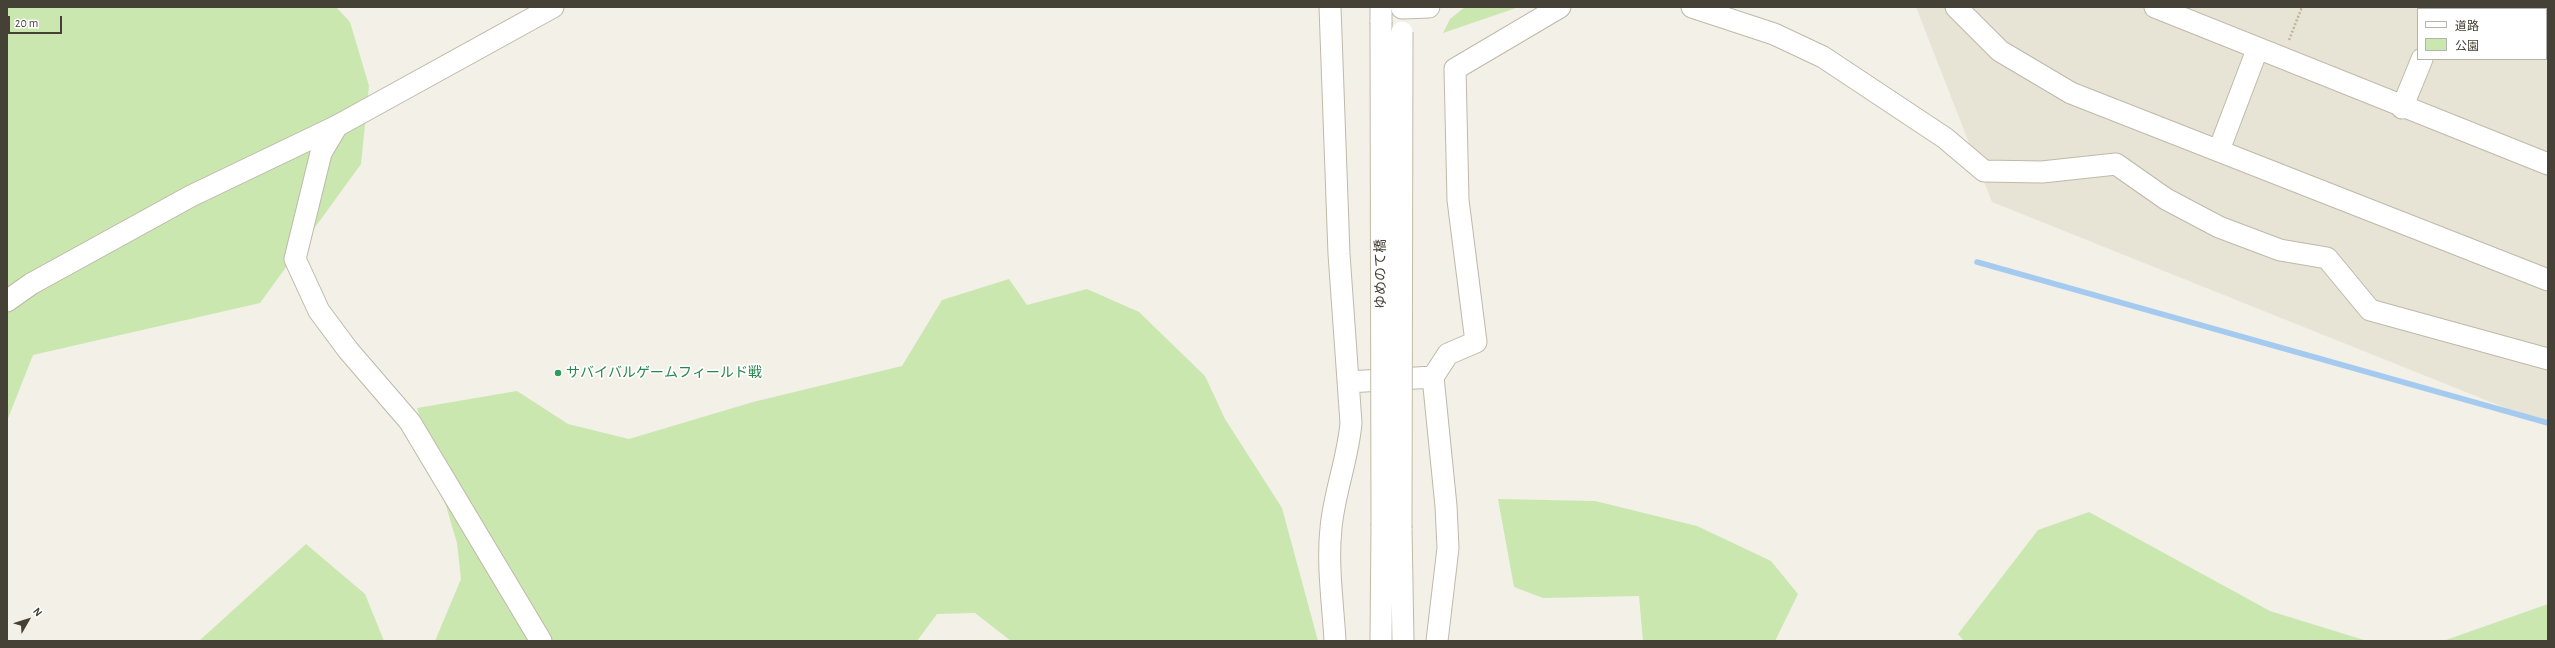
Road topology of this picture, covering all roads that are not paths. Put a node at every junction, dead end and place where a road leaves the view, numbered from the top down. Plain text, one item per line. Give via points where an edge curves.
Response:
1 (553, 7) edge
2 (1330, 7) edge
3 (1429, 7) edge
4 (1560, 7) edge
5 (1692, 7) edge
6 (1956, 7) edge
7 (2155, 7) edge
8 (1402, 8) edge
9 (1381, 15) edge
10 (2257, 50) junction
11 (2422, 60) edge
12 (2402, 108) junction
13 (337, 126) junction
14 (2219, 150) junction
15 (2548, 164) edge
16 (2548, 280) edge
17 (7, 300) edge
18 (2548, 360) edge
19 (1433, 377) junction
20 (1348, 382) junction
21 (1392, 527) junction
22 (541, 641) edge
23 (1335, 641) edge
24 (1381, 641) edge
25 (1403, 641) edge
26 (1437, 641) edge

1 - 13 street
2 - 20 street via 1339,246
3 - 8 street
4 - 19 street via 1455,69 1458,200 1476,342 1448,354
5 - 18 street via 1774,34 1823,57 1945,138 1984,171 2042,172 2116,164 2166,199 2220,227 2280,250 2327,258 2370,310
6 - 14 street via 2000,51 2071,93
7 - 10 street
8 - 21 street, ゆめのて橋, bridge
9 - 21 street, ゆめのて橋, bridge
10 - 12 street
10 - 14 street
11 - 12 street
12 - 15 street
13 - 17 street via 191,196 31,284
13 - 22 street via 321,153 295,259 319,310 348,350 410,422
14 - 16 street
19 - 20 street
19 - 26 street via 1448,548
20 - 23 street via 1350,442 1331,526 1330,544
21 - 24 street
21 - 25 street

